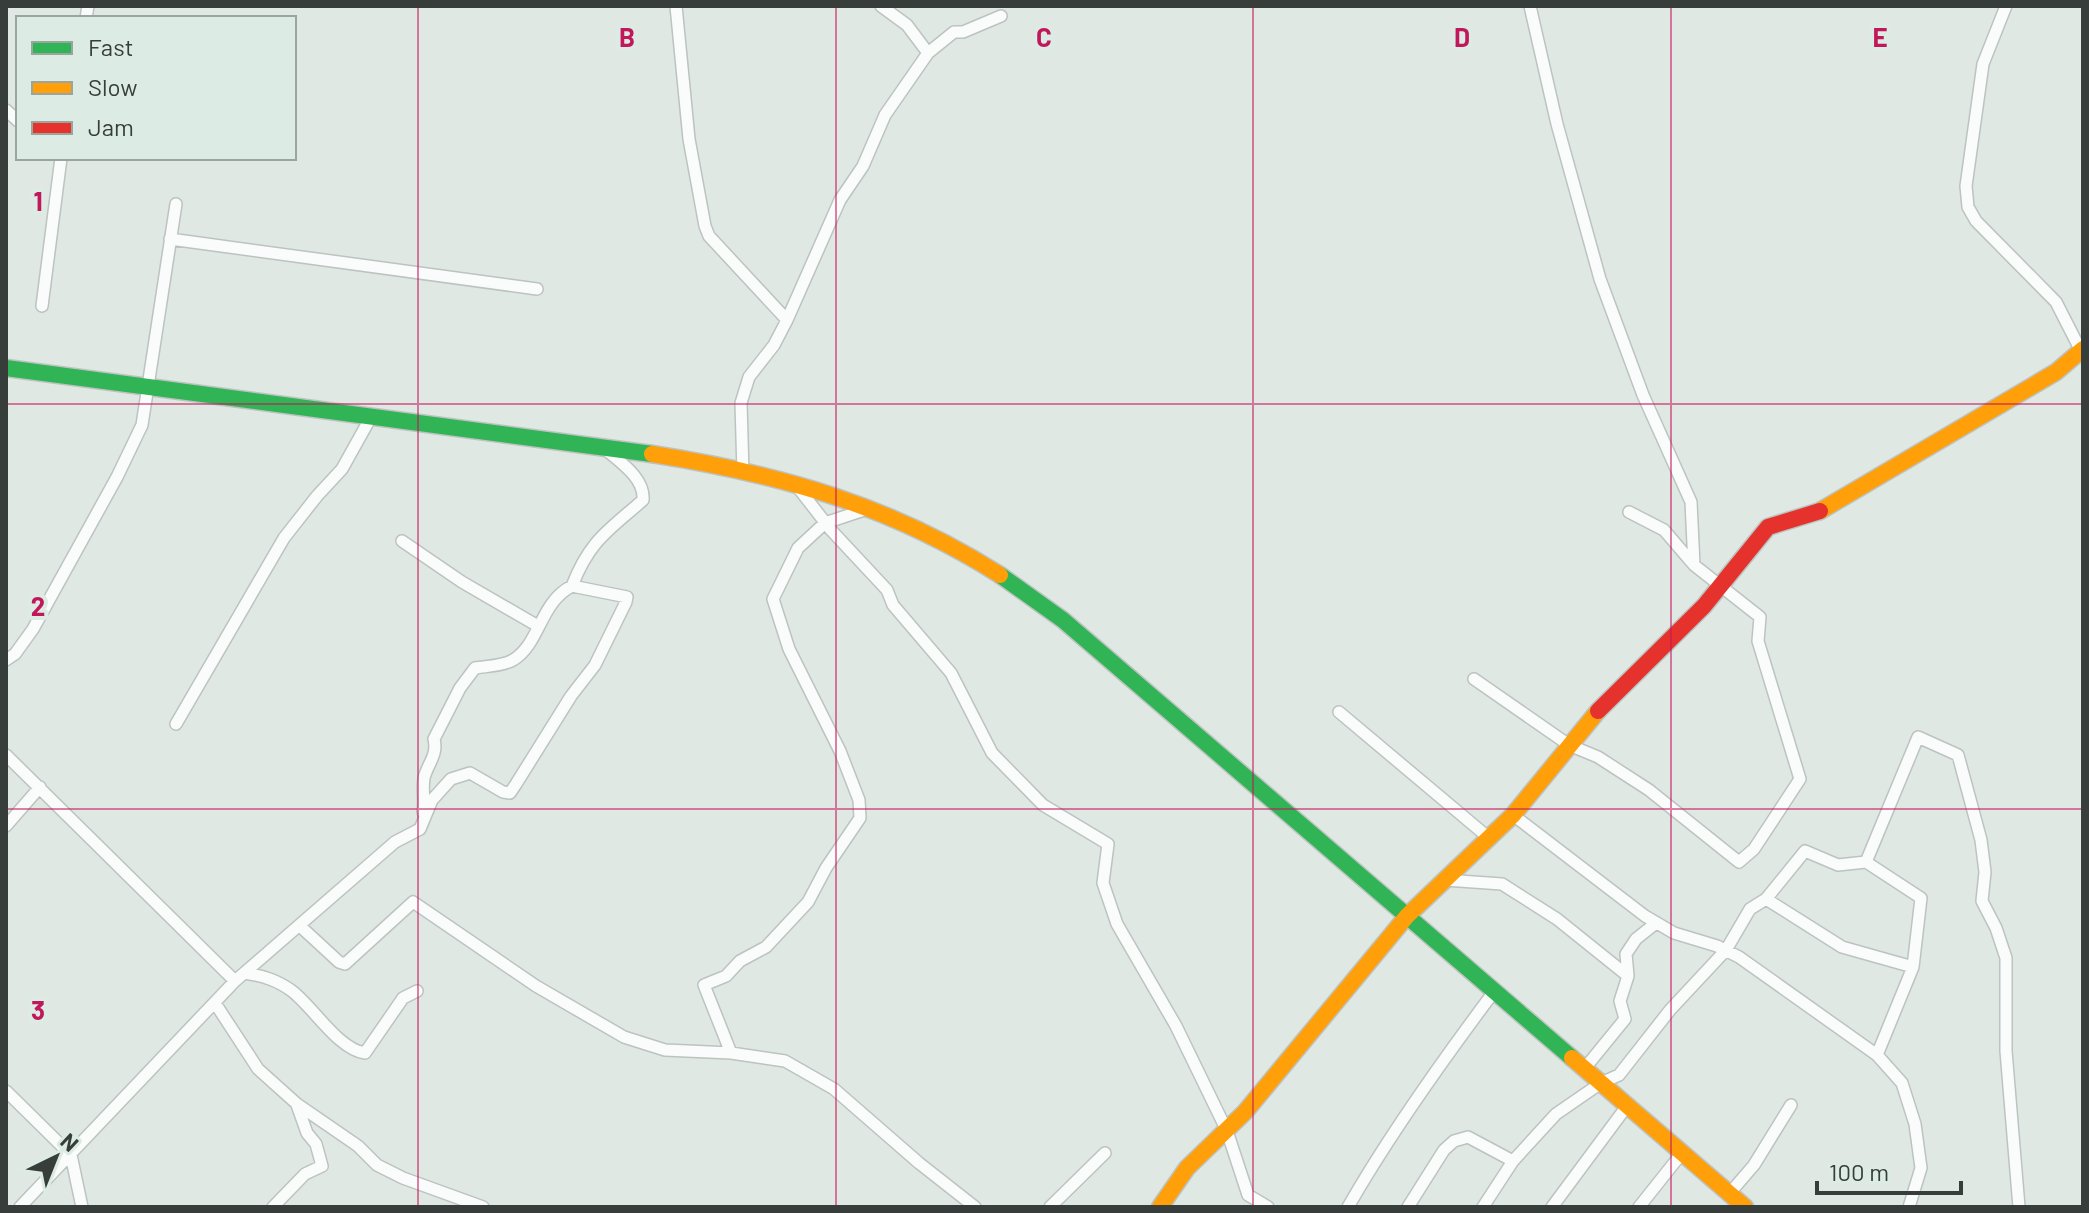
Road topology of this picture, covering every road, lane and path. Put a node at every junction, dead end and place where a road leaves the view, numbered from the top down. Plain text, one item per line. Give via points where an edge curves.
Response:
1 (676, 6) edge
2 (881, 6) edge
3 (2006, 6) edge
4 (1533, 8) edge
5 (1001, 16) dead end
6 (928, 53) junction
7 (61, 160) edge
8 (176, 204) dead end
9 (170, 239) junction
10 (537, 289) dead end
11 (42, 306) dead end
12 (787, 320) junction
13 (2082, 350) edge
14 (6, 368) edge
15 (149, 387) junction
16 (371, 417) junction
17 (605, 449) junction
18 (743, 473) junction
19 (795, 484) junction
20 (870, 508) junction
21 (1629, 512) dead end
22 (825, 523) junction
23 (402, 541) dead end
24 (1694, 565) junction
25 (1720, 585) junction
26 (572, 586) junction
27 (538, 626) junction
28 (6, 660) edge
29 (1474, 679) dead end
30 (1339, 712) dead end
31 (176, 724) dead end
32 (1569, 745) junction
33 (6, 755) edge
34 (40, 787) junction
35 (1513, 815) junction
36 (6, 826) edge
37 (420, 829) junction
38 (1489, 838) junction
39 (1866, 862) junction
40 (1445, 880) junction
41 (1766, 899) junction
42 (1407, 916) junction
43 (1656, 923) junction
44 (301, 927) junction
45 (1726, 950) junction
46 (1913, 967) junction
47 (1628, 976) junction
48 (240, 977) junction
49 (417, 991) dead end
50 (1493, 993) junction
51 (215, 1003) junction
52 (731, 1053) junction
53 (1877, 1055) junction
54 (1585, 1068) junction
55 (1601, 1083) junction
56 (6, 1091) edge
57 (297, 1104) junction
58 (1791, 1105) dead end
59 (1627, 1106) junction
60 (1227, 1131) junction
61 (1105, 1153) dead end
62 (1682, 1153) junction
63 (71, 1155) junction
64 (1513, 1161) junction
65 (1729, 1194) junction
66 (20, 1207) edge
67 (82, 1207) edge
68 (273, 1207) edge
69 (483, 1207) edge
70 (975, 1207) edge
71 (1050, 1207) edge
72 (1160, 1207) edge
73 (1268, 1207) edge
74 (1348, 1207) edge
75 (1408, 1207) edge
76 (1483, 1207) edge
77 (1552, 1207) edge
78 (1639, 1207) edge
79 (1745, 1207) edge
80 (1909, 1207) edge
81 (2019, 1207) edge

1 - 12 street via 689,139 705,226
2 - 6 street via 907,25
3 - 13 street via 1983,64 1966,186 1968,207 2056,302
4 - 24 street via 1557,124 1600,279 1643,395 1691,502
5 - 6 street via 954,32
6 - 12 street via 885,115 863,166 840,200
7 - 11 street
8 - 9 street
9 - 10 street
9 - 15 street
12 - 18 street via 749,377 741,403
13 - 25 street via 2056,372 1822,511 1768,527
14 - 15 street
15 - 16 street
15 - 28 street via 142,425 117,477 33,629
16 - 17 street
16 - 31 street via 342,469 284,538
17 - 18 street
17 - 26 street via 633,473 643,500 600,536 582,559
18 - 19 street
19 - 20 street
19 - 22 street
20 - 22 street
20 - 42 street via 936,537 1022,588
21 - 24 street via 1664,530
22 - 52 street via 798,548 773,599 789,649 840,751 859,800 860,818 808,902 766,947 704,985
22 - 60 street via 887,590 893,605 951,673 992,753 1043,805 1108,844 1103,883 1117,924 1176,1026
23 - 27 street
24 - 25 street
25 - 32 street
25 - 32 street via 1760,617 1758,641 1800,779 1754,849 1739,862 1649,790
26 - 27 street via 561,592
26 - 37 street via 627,597 595,665 510,793 470,773 451,779 432,800
27 - 37 street via 514,660 475,668 460,688 434,739 437,749 423,782
29 - 32 street
30 - 38 street
32 - 35 street
33 - 34 street
34 - 36 street
34 - 48 street
35 - 38 street
35 - 43 street
37 - 44 street via 395,842
38 - 40 street
39 - 41 street via 1838,865 1805,851
39 - 46 street via 1921,898
39 - 81 street via 1918,737 1958,755 1981,840 1982,901 2006,958 2006,1051
40 - 42 street
40 - 47 street via 1502,884 1557,919
41 - 45 street via 1750,909
41 - 46 street via 1842,947
42 - 50 street
42 - 60 street
43 - 45 street
43 - 47 street via 1626,954
44 - 48 street
44 - 52 street via 345,964 413,902 536,986 624,1037 665,1050
45 - 53 street
45 - 55 street via 1619,1075
46 - 53 street
47 - 54 street via 1620,1001 1625,1019
48 - 49 street via 264,975 282,984 342,1041 365,1053 403,998
48 - 51 street
50 - 54 street
50 - 74 street
51 - 57 street via 258,1069
51 - 63 street
52 - 70 street via 785,1061 834,1089
53 - 80 street via 1902,1083 1915,1124 1921,1168
54 - 55 street
55 - 59 street
55 - 64 street via 1556,1114
56 - 63 street
57 - 68 street via 322,1166 305,1174
57 - 69 street via 377,1165
58 - 65 street
59 - 62 street
59 - 77 street
60 - 72 street via 1187,1168
60 - 73 street via 1248,1195
61 - 71 street
62 - 65 street
62 - 78 street
63 - 66 street
63 - 67 street
64 - 75 street via 1468,1137 1454,1141
64 - 76 street
65 - 79 street

